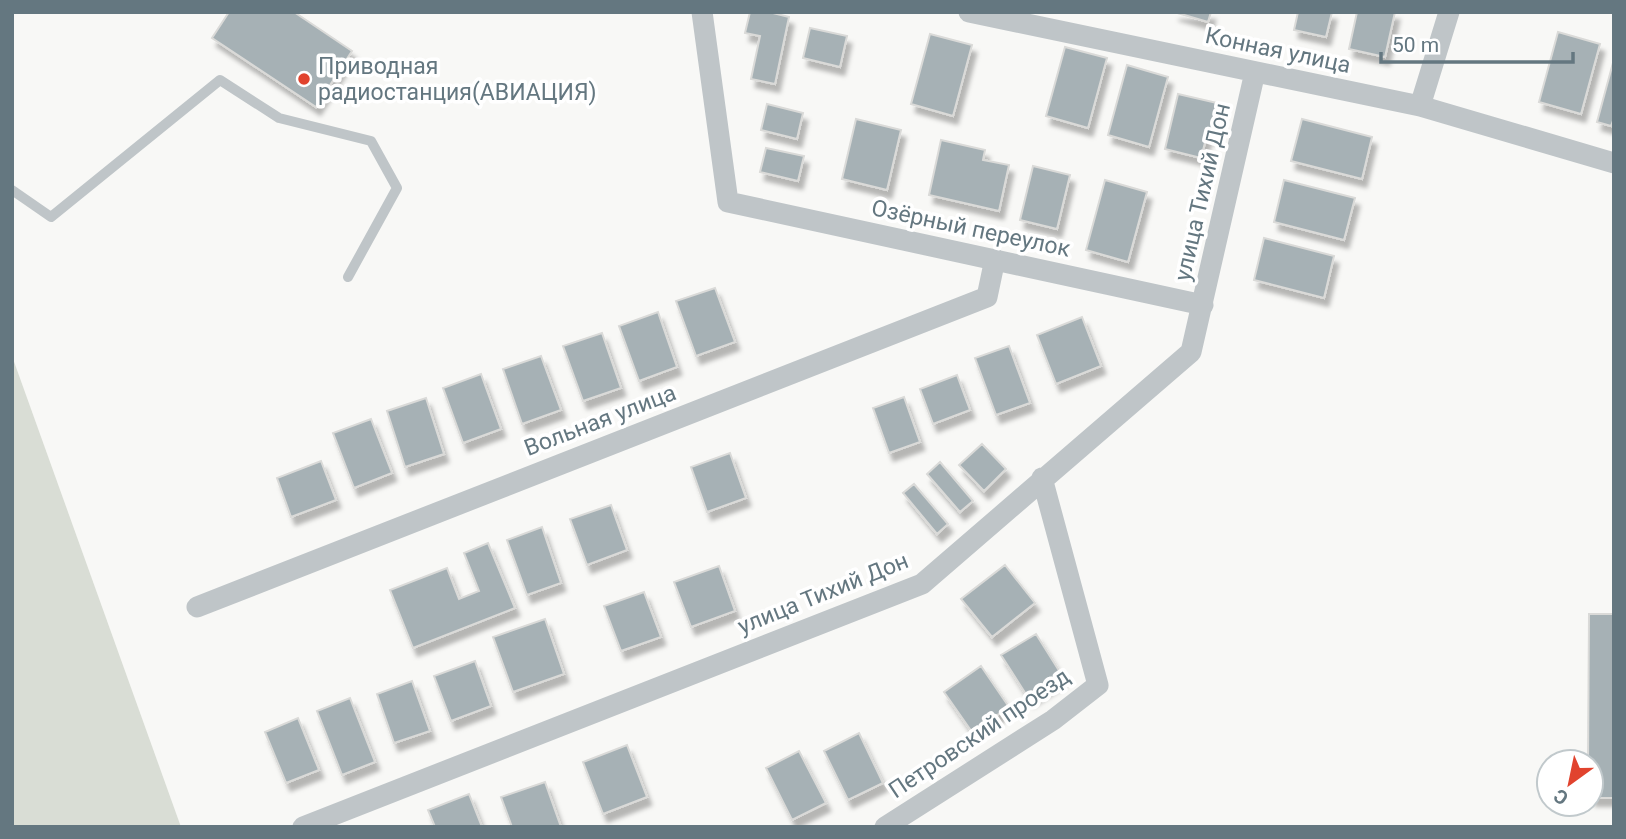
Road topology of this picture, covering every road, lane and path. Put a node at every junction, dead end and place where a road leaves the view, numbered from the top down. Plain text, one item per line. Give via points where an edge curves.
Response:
1 (702, 12) edge
2 (969, 12) edge
3 (1449, 12) edge
4 (1255, 72) junction
5 (1420, 106) junction
6 (1614, 163) edge
7 (12, 190) edge
8 (995, 260) junction
9 (348, 277) dead end
10 (1203, 305) junction
11 (1042, 478) junction
12 (197, 607) dead end
13 (303, 827) edge
14 (885, 827) edge

1 - 8 street, Озёрный переулок via 728,202
2 - 4 street, Конная улица
3 - 5 street
4 - 5 street, Конная улица
4 - 10 street, улица Тихий Дон
5 - 6 street, Конная улица
7 - 9 lane via 51,217 220,80 279,118 371,141 397,188
8 - 10 street, Озёрный переулок
8 - 12 street, Вольная улица via 987,296
10 - 11 street, улица Тихий Дон via 1191,352
11 - 13 street, улица Тихий Дон via 922,584
11 - 14 street, Петровский проезд via 1098,685 1053,720

